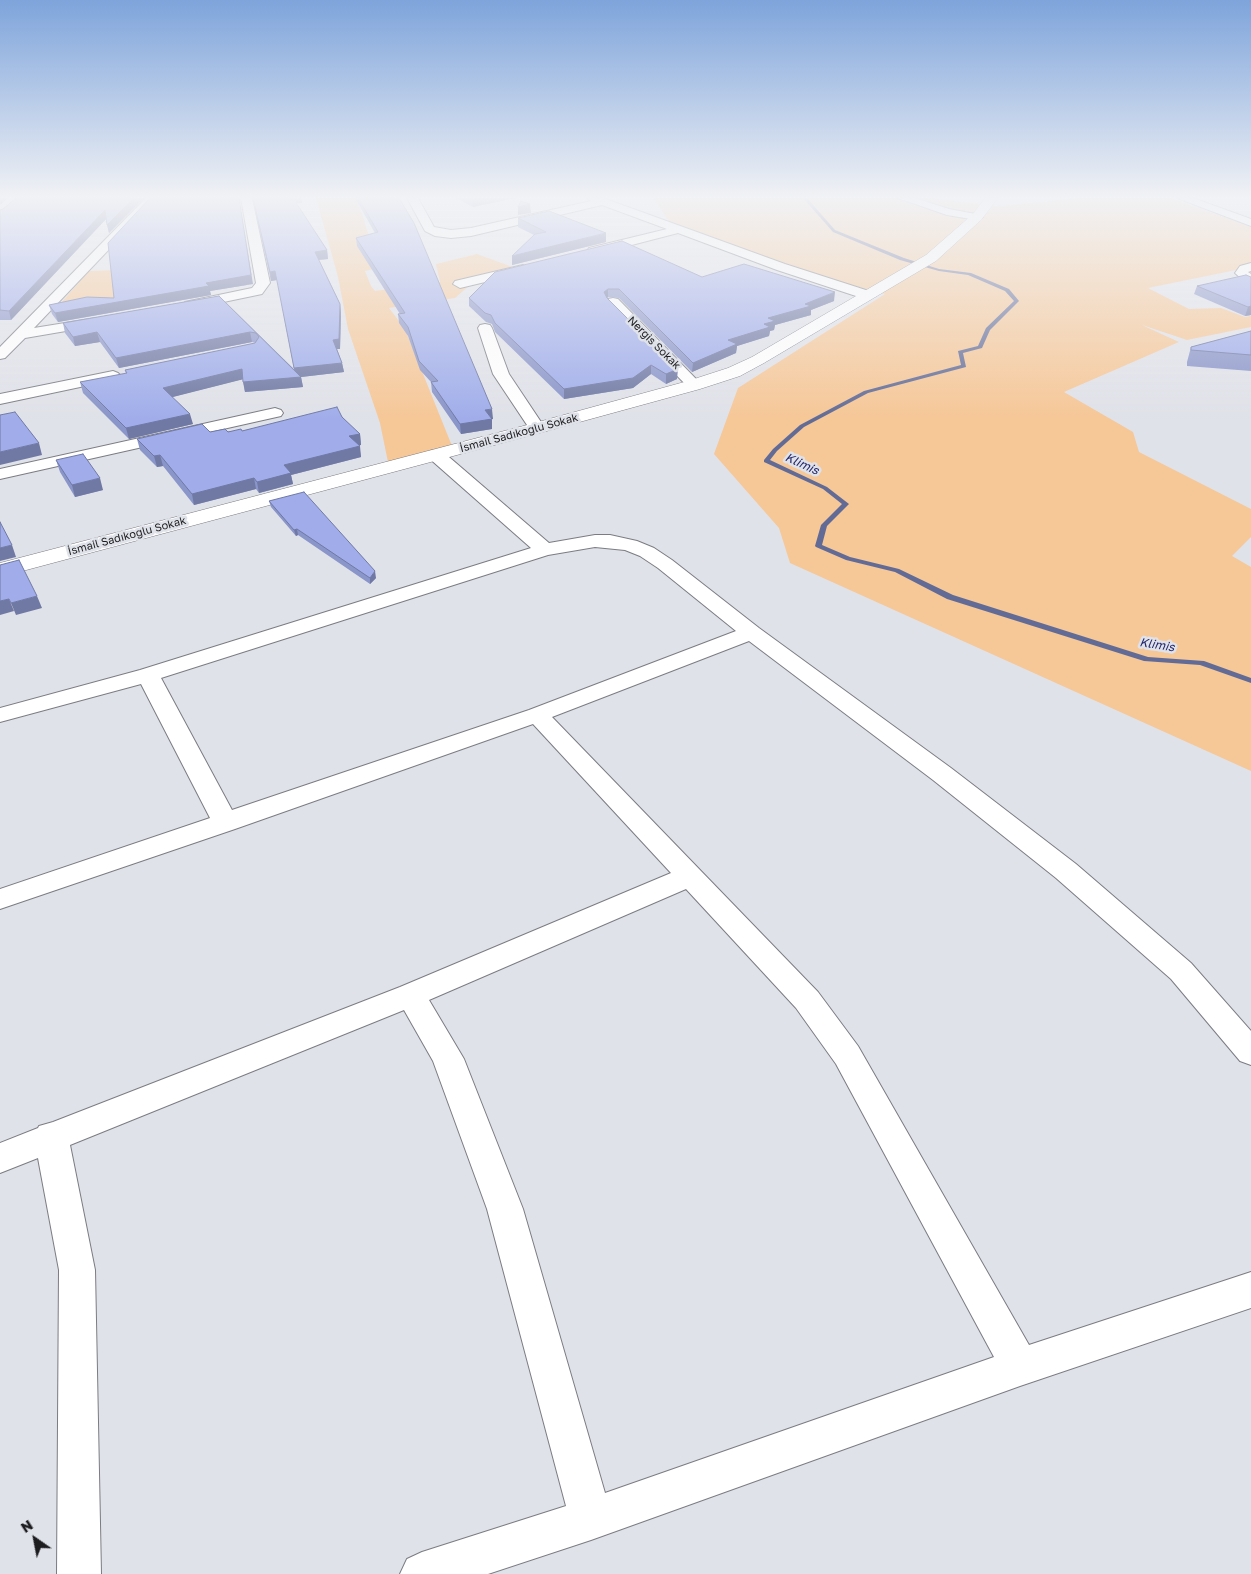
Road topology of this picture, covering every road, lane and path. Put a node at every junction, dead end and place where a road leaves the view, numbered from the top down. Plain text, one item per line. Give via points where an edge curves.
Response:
1 (82, 271) edge
2 (261, 271) edge
3 (510, 271) edge
4 (799, 271) edge
5 (909, 271) edge
6 (1242, 271) edge
7 (1251, 280) edge
8 (460, 284) dead end
9 (867, 295) junction
10 (613, 302) edge
11 (173, 308) edge
12 (106, 320) edge
13 (485, 328) edge
14 (22, 334) junction
15 (0, 355) edge
16 (126, 374) edge
17 (694, 385) junction
18 (0, 399) edge
19 (274, 413) dead end
20 (537, 428) junction
21 (436, 455) junction
22 (0, 474) edge
23 (545, 550) junction
24 (0, 570) edge
25 (751, 633) junction
26 (148, 674) junction
27 (0, 715) edge
28 (537, 715) junction
29 (226, 823) junction
30 (690, 876) junction
31 (0, 899) edge
32 (411, 995) junction
33 (1251, 1052) edge
34 (50, 1136) junction
35 (0, 1158) edge
36 (1251, 1290) edge
37 (1020, 1367) junction
38 (591, 1519) junction
39 (79, 1574) edge
40 (422, 1574) edge

1 - 14 street
2 - 11 street via 263,283 257,291
3 - 8 street
4 - 9 street
5 - 9 street, İsmail Sadıkoğlu Sokak
6 - 7 street via 1240,274
9 - 17 street, İsmail Sadıkoğlu Sokak via 758,360
10 - 17 street, Nergis Sokak
12 - 14 street
13 - 20 street via 501,374
14 - 15 street
16 - 18 street
17 - 20 street, İsmail Sadıkoğlu Sokak
19 - 22 street
20 - 21 street, İsmail Sadıkoğlu Sokak
21 - 23 street
21 - 24 street, İsmail Sadıkoğlu Sokak
23 - 25 street via 595,541 630,545 665,564
23 - 26 street
25 - 28 street
25 - 33 street via 942,774 1066,871 1181,971
26 - 27 street
26 - 29 street
28 - 29 street
28 - 30 street
29 - 31 street
30 - 32 street
30 - 37 street via 807,1000 847,1055
32 - 34 street
32 - 38 street via 448,1059 505,1209
34 - 35 street
34 - 39 street via 77,1270
36 - 37 street
37 - 38 street
38 - 40 street

